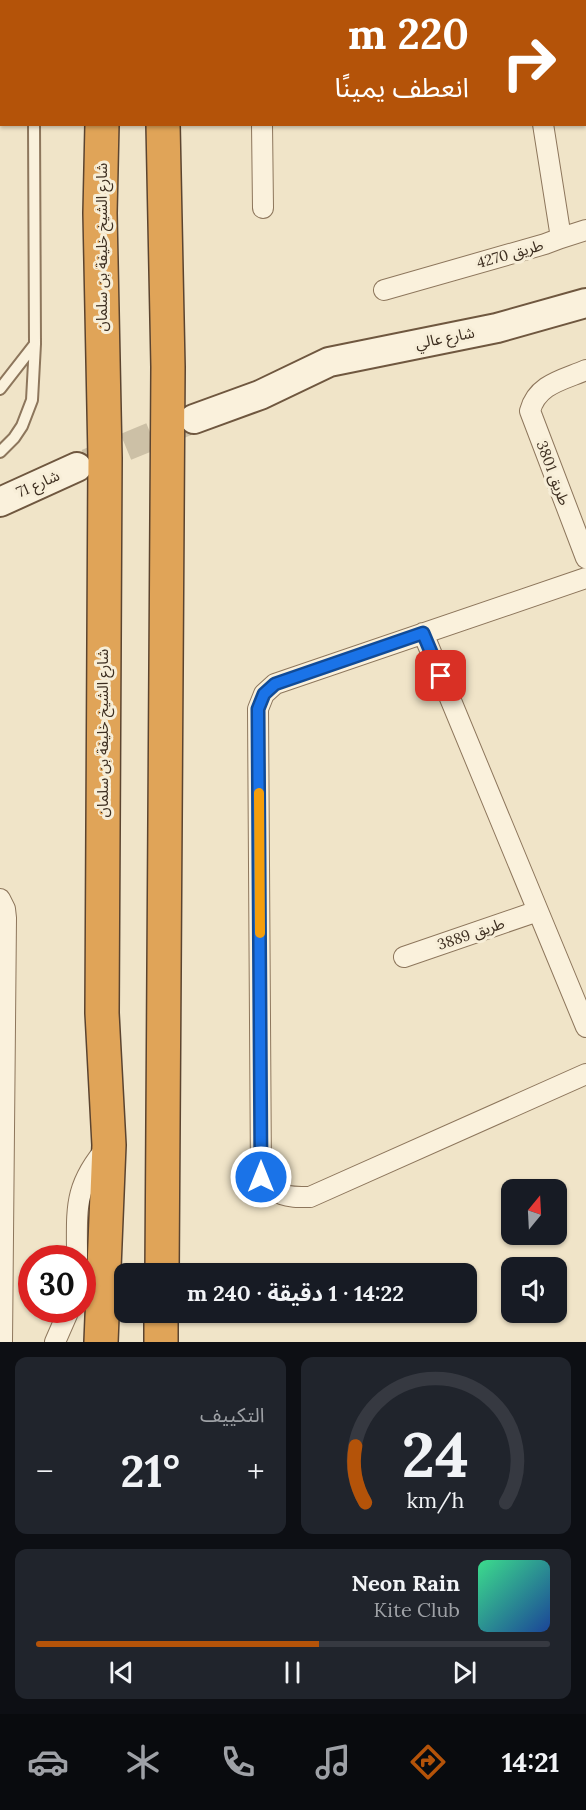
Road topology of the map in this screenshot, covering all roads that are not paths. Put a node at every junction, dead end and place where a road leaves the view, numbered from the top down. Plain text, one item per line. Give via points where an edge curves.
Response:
1 (34, 126) edge
2 (102, 126) edge
3 (163, 126) edge
4 (262, 126) edge
5 (543, 126) edge
6 (263, 208) dead end
7 (586, 230) edge
8 (561, 238) junction
9 (384, 290) dead end
10 (586, 303) edge
11 (586, 316) edge
12 (35, 344) junction
13 (586, 370) edge
14 (304, 375) junction
15 (0, 389) edge
16 (194, 419) tunnel mouth
17 (0, 452) edge
18 (77, 467) tunnel mouth
19 (0, 502) edge
20 (586, 558) edge
21 (586, 578) edge
22 (423, 633) junction
23 (0, 899) edge
24 (538, 911) junction
25 (404, 957) dead end
26 (586, 1027) edge
27 (2, 1051) edge
28 (586, 1074) edge
29 (109, 1146) junction
30 (1, 1238) edge
31 (77, 1245) edge
32 (162, 1263) edge
33 (63, 1323) edge
34 (161, 1323) edge
35 (2, 1342) edge
36 (55, 1342) edge
37 (101, 1342) edge
38 (161, 1342) edge

1 - 12 lane
2 - 29 highway, شارع الشيخ خليفة بن سلمان via 105,459 102,1013
3 - 32 highway via 168,379
4 - 6 street
5 - 8 street, طريق 4270
7 - 8 street
8 - 9 street, طريق 4270
10 - 14 street, شارع عالي via 497,328 329,362
11 - 14 street, شارع عالي via 515,335
12 - 15 lane
12 - 17 lane via 28,414
13 - 20 street, طريق 3801 via 542,389 530,411
14 - 16 street, شارع عالي
18 - 19 street, شارع 71
21 - 22 street
22 - 24 street
22 - 28 street via 275,684 264,694 258,709 261,1177 276,1192 310,1197
23 - 27 street via 6,918
24 - 25 street, طريق 3889
24 - 26 street
27 - 30 street
29 - 31 street via 92,1165 81,1188
29 - 37 highway, شارع الشيخ خليفة بن سلمان
30 - 35 street
33 - 36 street
34 - 38 highway

